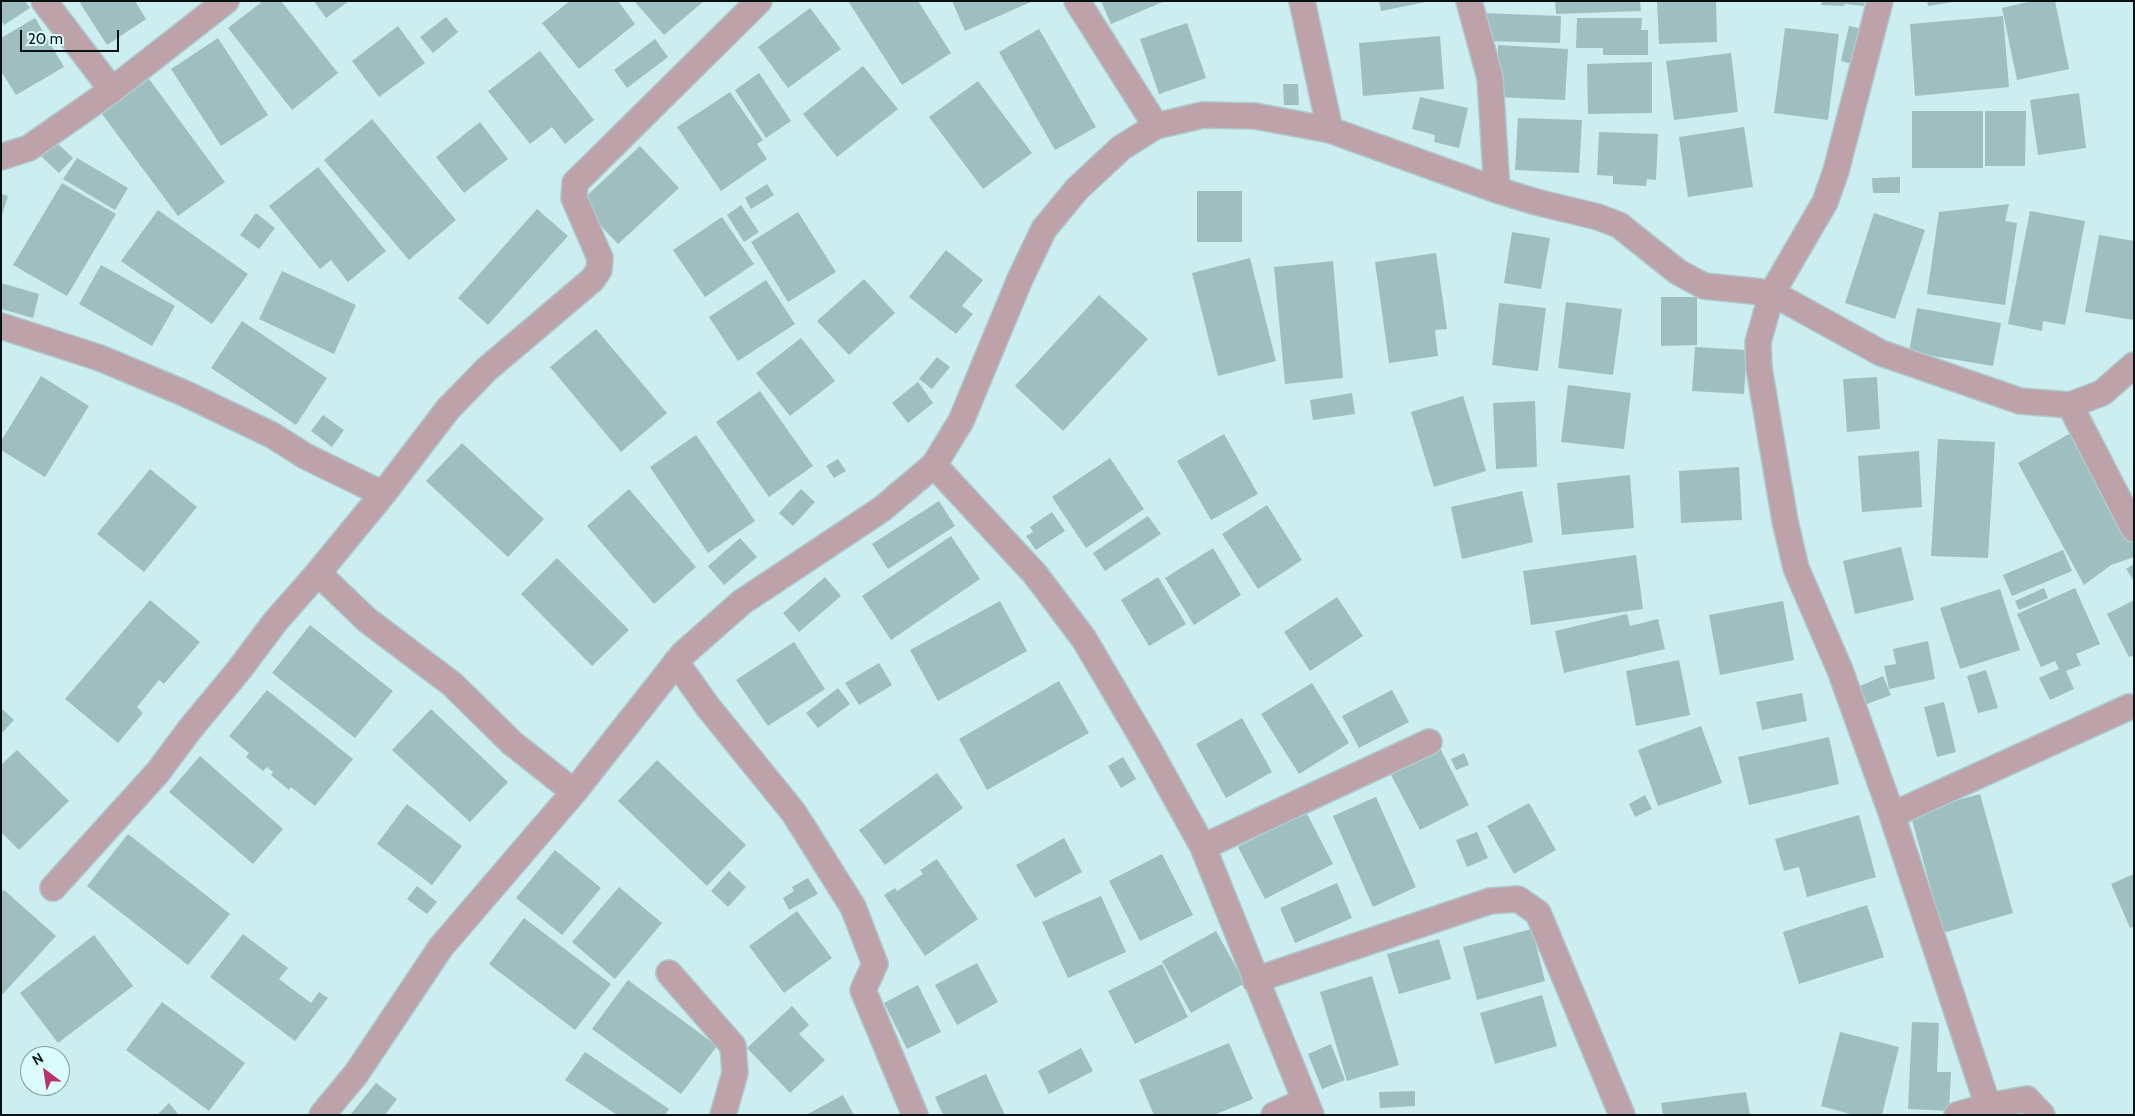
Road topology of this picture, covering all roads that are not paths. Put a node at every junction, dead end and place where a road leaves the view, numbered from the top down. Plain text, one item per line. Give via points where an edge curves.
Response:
1 (44, 1) edge
2 (226, 1) edge
3 (760, 1) edge
4 (1077, 1) edge
5 (1302, 1) edge
6 (1469, 1) edge
7 (1880, 1) edge
8 (112, 90) junction
9 (1156, 126) junction
10 (1330, 130) junction
11 (1, 157) edge
12 (1497, 190) junction
13 (1772, 293) junction
14 (1, 326) edge
15 (2134, 365) edge
16 (2070, 405) junction
17 (934, 465) junction
18 (383, 494) junction
19 (2134, 529) edge
20 (318, 572) junction
21 (676, 662) junction
22 (2128, 707) dead end
23 (1429, 742) dead end
24 (574, 792) junction
25 (1892, 815) junction
26 (1203, 847) junction
27 (53, 888) dead end
28 (669, 973) dead end
29 (1255, 980) junction
30 (1988, 1106) junction
31 (1308, 1108) edge
32 (322, 1115) edge
33 (723, 1115) edge
34 (915, 1115) edge
35 (1274, 1115) edge
36 (1622, 1115) edge
37 (1956, 1115) edge
38 (2042, 1115) edge

1 - 8 street
2 - 8 street
3 - 18 street via 575,184 574,198 600,258 600,270 448,409
4 - 9 street
5 - 10 street
6 - 12 street via 1490,78
7 - 13 street via 1825,202
8 - 11 street via 29,148
9 - 10 street via 1203,115 1255,116
9 - 17 street via 1121,148 1077,189 1044,229 961,421
10 - 12 street
12 - 13 street via 1619,225 1678,272 1704,286
13 - 16 street via 1881,353 2020,401
13 - 25 street via 1758,342 1759,368 1785,522 1796,568 1840,670
14 - 18 street via 100,358 186,394
15 - 16 street via 2102,393
16 - 19 street
17 - 21 street via 882,509 742,602
17 - 26 street via 1035,574 1084,639
18 - 20 street
20 - 24 street via 367,620 452,684 512,742
20 - 27 street via 158,772
21 - 24 street
21 - 34 street via 794,813 853,906 875,964 863,990
22 - 25 street
23 - 26 street
24 - 32 street via 441,947 356,1074
25 - 30 street
26 - 29 street
28 - 33 street via 734,1046 735,1073
29 - 31 street
29 - 36 street via 1490,901 1518,899 1538,913
30 - 37 street
30 - 38 street via 2027,1100
31 - 35 street

